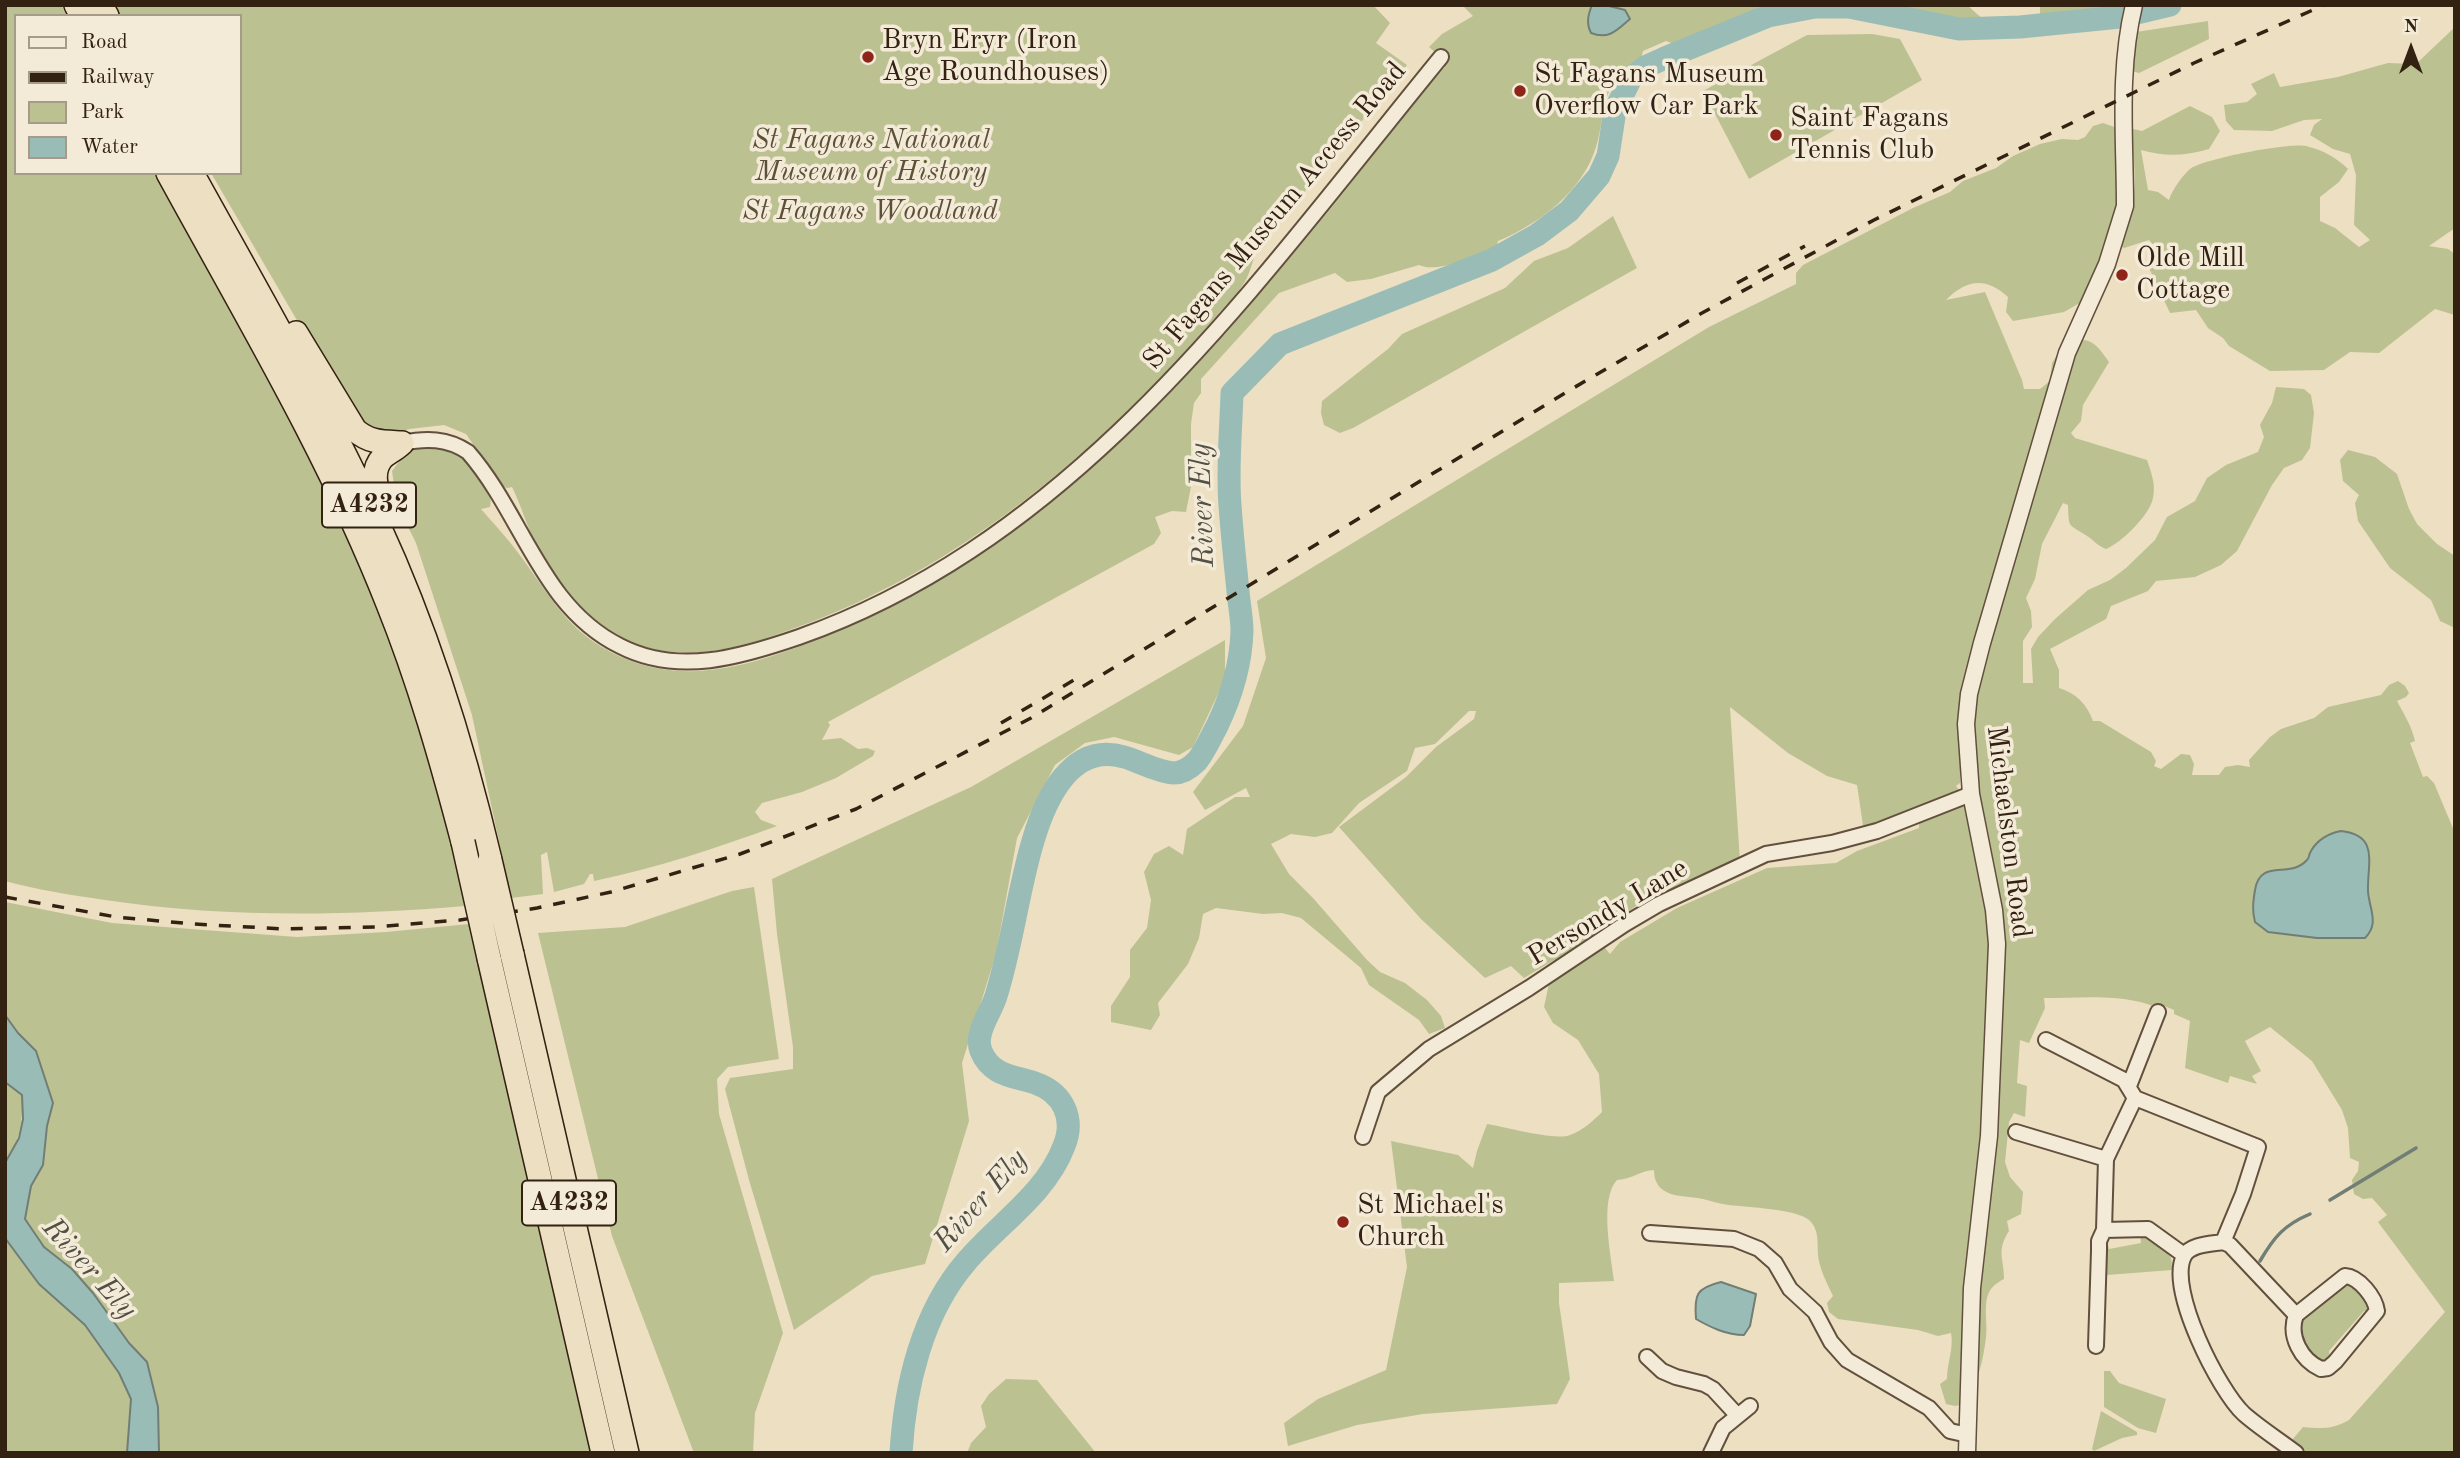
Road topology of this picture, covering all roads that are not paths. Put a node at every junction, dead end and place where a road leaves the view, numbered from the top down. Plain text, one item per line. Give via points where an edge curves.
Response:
1 (2134, 5) edge
2 (1441, 57) dead end
3 (168, 175) edge
4 (193, 175) edge
5 (203, 175) edge
6 (402, 443) junction
7 (470, 780) junction
8 (1971, 794) junction
9 (500, 956) junction
10 (2158, 1012) dead end
11 (2046, 1040) dead end
12 (2132, 1092) junction
13 (2016, 1132) dead end
14 (1363, 1137) dead end
15 (2106, 1159) junction
16 (2104, 1230) junction
17 (1650, 1233) dead end
18 (2223, 1242) junction
19 (2184, 1255) junction
20 (2296, 1315) junction
21 (2096, 1346) dead end
22 (1647, 1357) dead end
23 (1749, 1406) dead end
24 (1737, 1415) junction
25 (1968, 1435) junction
26 (603, 1453) edge
27 (627, 1453) edge
28 (1711, 1453) edge
29 (1967, 1453) edge
30 (2296, 1453) edge

1 - 8 street, Michaelston Road via 2123,68 2123,218 2067,353 1975,665 1966,724
2 - 6 street, St Fagans Museum Access Road via 1242,302 1090,458 959,558 818,630 713,661 662,660 622,648 591,629 557,594 468,452 441,440
3 - 9 highway, A4232, bridge via 304,425 369,557 417,681
4 - 7 highway, A4232 via 340,444 380,527 436,670
5 - 6 highway via 355,430 378,443
6 - 7 highway via 379,463 375,480 437,641
7 - 9 highway, A4232, bridge via 490,860
8 - 14 street, Persondy Lane via 1877,831 1766,854 1659,904 1429,1049 1378,1093
8 - 25 street, Michaelston Road via 1997,944 1989,1136 1972,1288
9 - 26 highway, A4232
9 - 27 highway, A4232
10 - 12 street
11 - 12 street via 2124,1080
12 - 15 street
12 - 18 street via 2258,1147
13 - 15 street
15 - 16 street
16 - 19 street via 2142,1227
16 - 21 street via 2099,1241
17 - 25 street via 1734,1239 1759,1249 1815,1312 1847,1360 1929,1408 1950,1431
18 - 19 street via 2190,1249
18 - 20 street
19 - 30 street via 2180,1277 2184,1302 2226,1392 2244,1413
20 - 20 street via 2345,1276 2357,1279 2377,1311 2335,1362 2321,1369 2298,1348 2293,1332
22 - 24 street via 1662,1371 1713,1389
23 - 24 street
24 - 28 street via 1718,1435
25 - 29 street, Michaelston Road

